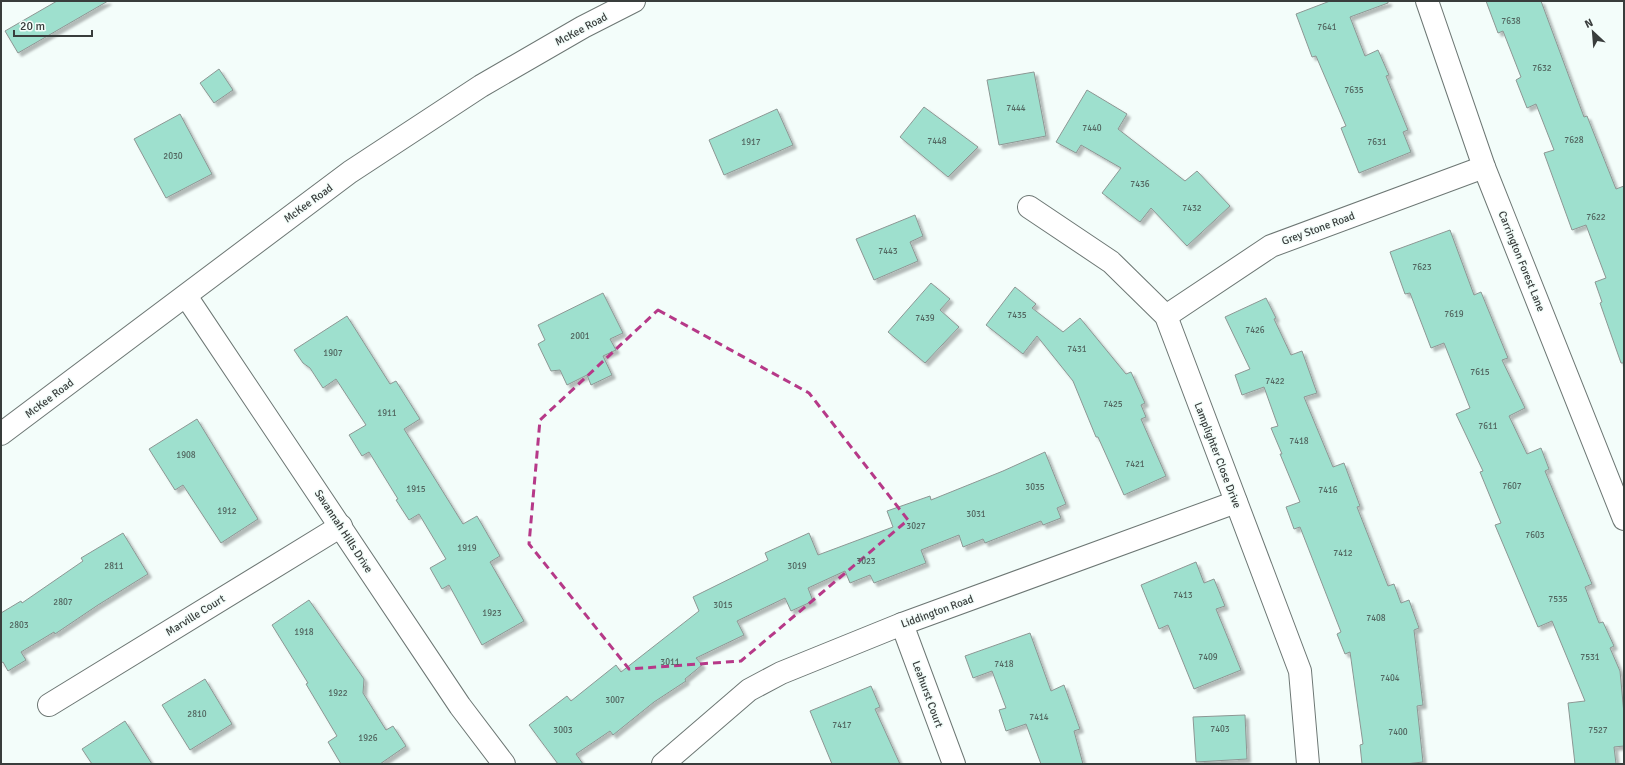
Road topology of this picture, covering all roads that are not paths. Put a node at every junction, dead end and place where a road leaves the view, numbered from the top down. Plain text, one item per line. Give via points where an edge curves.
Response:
1 (634, 1) edge
2 (1427, 1) edge
3 (1484, 167) junction
4 (1029, 207) dead end
5 (186, 296) junction
6 (1166, 316) junction
7 (1, 434) edge
8 (1236, 502) junction
9 (1624, 519) edge
10 (341, 526) junction
11 (902, 624) junction
12 (49, 705) dead end
13 (504, 764) edge
14 (663, 764) edge
15 (954, 764) edge
16 (1308, 764) edge

1 - 5 street, McKee Road via 583,26 458,100 350,172
2 - 3 street, Carrington Forest Lane
3 - 6 street, Grey Stone Road via 1272,246
3 - 9 street, Carrington Forest Lane
4 - 6 street, Lamplighter Close Drive via 1112,262
5 - 7 street, McKee Road
5 - 10 street, Savannah Hills Drive
6 - 8 street, Lamplighter Close Drive
8 - 11 street, Liddington Road
8 - 16 street, Lamplighter Close Drive via 1300,671
10 - 12 street, Marville Court
10 - 13 street, Savannah Hills Drive via 460,706
11 - 14 street, Liddington Road via 781,673 750,690
11 - 15 street, Leahurst Court

